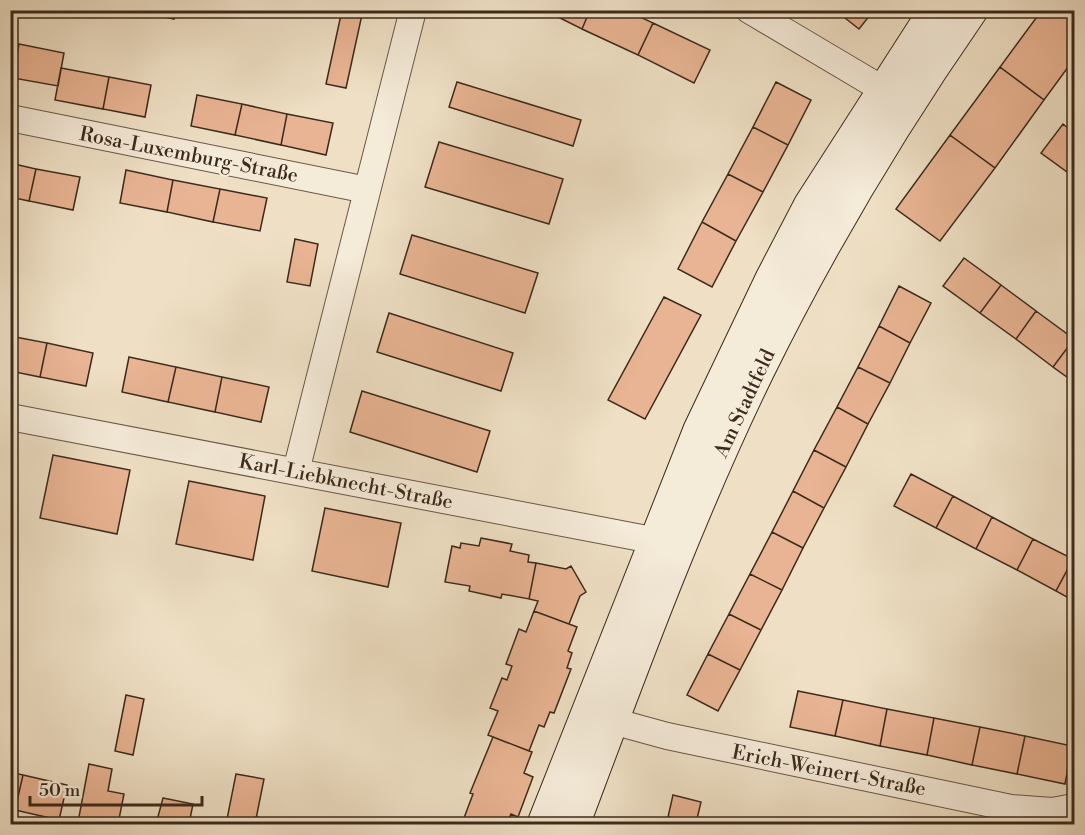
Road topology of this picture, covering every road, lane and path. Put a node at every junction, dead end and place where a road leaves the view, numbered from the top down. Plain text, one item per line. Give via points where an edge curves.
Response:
1 (413, 10) edge
2 (749, 10) edge
3 (936, 10) edge
4 (971, 10) edge
5 (896, 97) junction
6 (10, 118) edge
7 (367, 190) junction
8 (10, 417) edge
9 (296, 471) junction
10 (668, 543) junction
11 (599, 718) junction
12 (1074, 807) edge
13 (544, 825) edge
14 (573, 825) edge

1 - 7 street
2 - 5 street
3 - 5 street, Am Stadtfeld
4 - 5 street, Am Stadtfeld
5 - 10 street, Am Stadtfeld via 810,206 772,279 700,430
6 - 7 street, Rosa-Luxemburg-Straße
7 - 9 street
8 - 9 street, Karl-Liebknecht-Straße
9 - 10 street, Karl-Liebknecht-Straße
10 - 11 street, Am Stadtfeld
11 - 12 street, Erich-Weinert-Straße via 725,749 1011,808 1052,811
11 - 13 street, Am Stadtfeld
11 - 14 street, Am Stadtfeld

